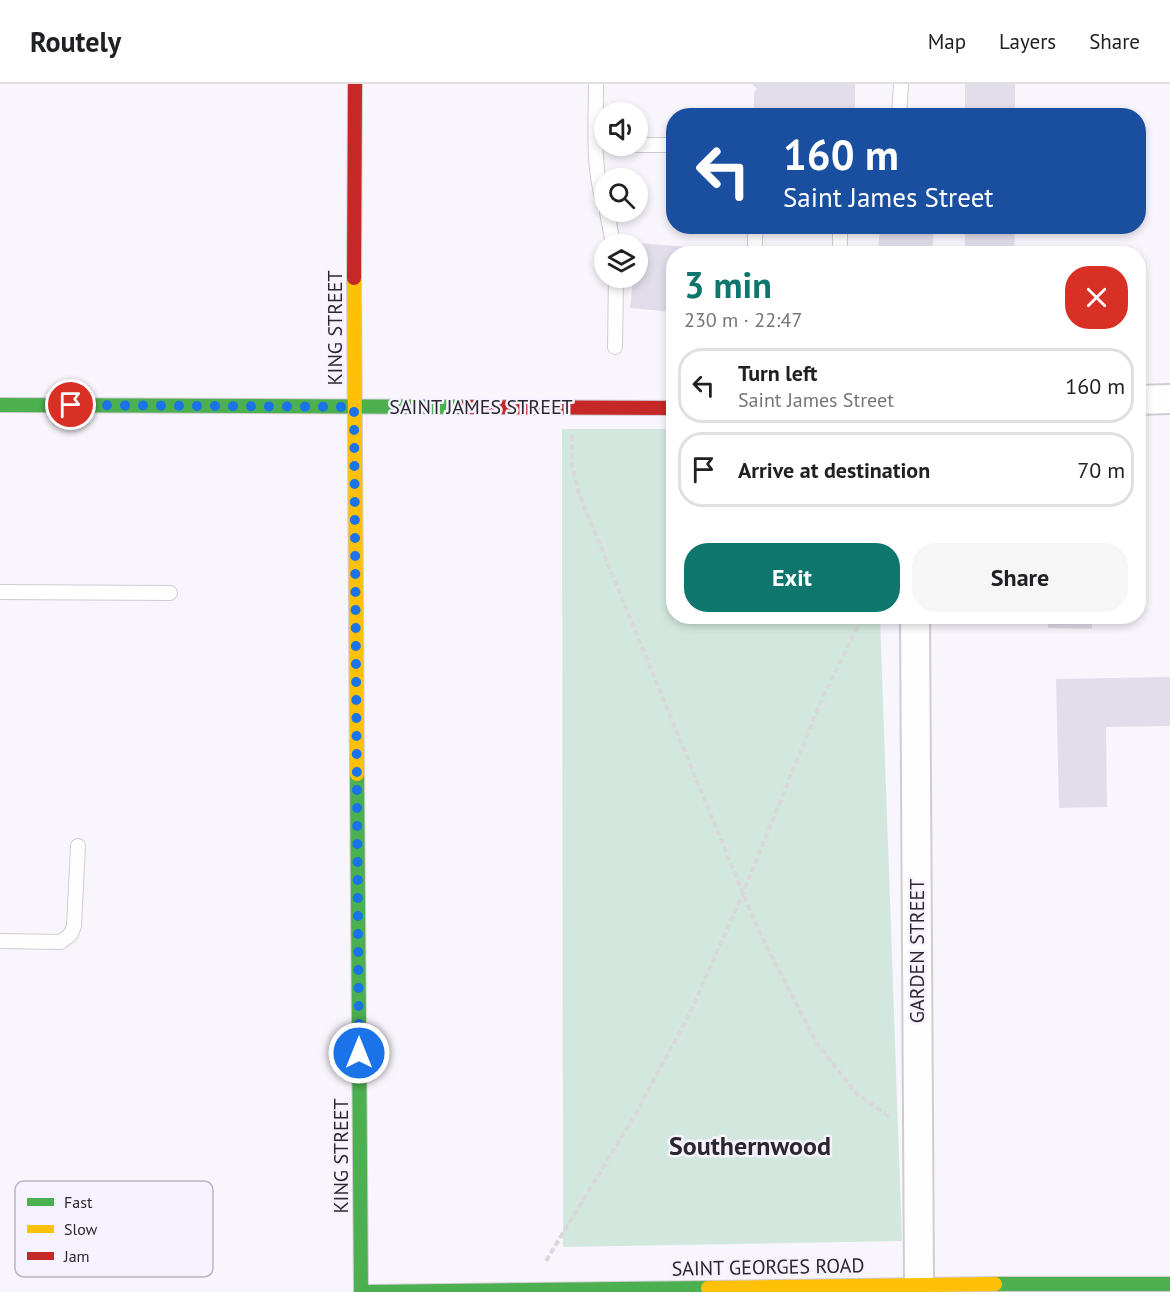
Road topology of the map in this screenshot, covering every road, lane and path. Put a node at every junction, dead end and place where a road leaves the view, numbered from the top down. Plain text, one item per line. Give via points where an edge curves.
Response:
1 (355, 84) edge
2 (596, 84) edge
3 (901, 84) edge
4 (597, 102) edge
5 (899, 108) edge
6 (648, 145) edge
7 (666, 146) edge
8 (616, 288) edge
9 (615, 347) dead end
10 (1170, 399) edge
11 (1146, 400) edge
12 (0, 405) edge
13 (354, 407) junction
14 (571, 408) junction
15 (666, 408) edge
16 (0, 592) edge
17 (170, 594) dead end
18 (859, 624) edge
19 (915, 624) edge
20 (78, 846) dead end
21 (743, 893) junction
22 (0, 941) edge
23 (918, 1136) junction
24 (1170, 1284) edge
25 (919, 1285) junction
26 (1052, 1287) edge
27 (840, 1289) edge
28 (529, 1290) junction
29 (749, 1290) edge
30 (362, 1292) edge
31 (367, 1292) edge

1 - 13 street, KING STREET
2 - 4 lane
3 - 5 lane
6 - 7 lane
8 - 9 lane
10 - 11 street
12 - 13 street, SAINT JAMES STREET
13 - 14 street, SAINT JAMES STREET
13 - 30 street, KING STREET
14 - 15 street, SAINT JAMES STREET
14 - 21 path via 572,465 578,491
16 - 17 lane
18 - 21 path via 821,701
19 - 23 street, GARDEN STREET
20 - 22 lane via 71,934 61,942
21 - 23 path via 818,1045 856,1093
21 - 28 path via 685,1023 636,1113
23 - 25 street, GARDEN STREET
24 - 26 street, SAINT GEORGES ROAD
25 - 26 street, SAINT GEORGES ROAD
25 - 27 street, SAINT GEORGES ROAD
27 - 29 street, SAINT GEORGES ROAD
28 - 29 street, SAINT GEORGES ROAD
28 - 31 street, SAINT GEORGES ROAD

